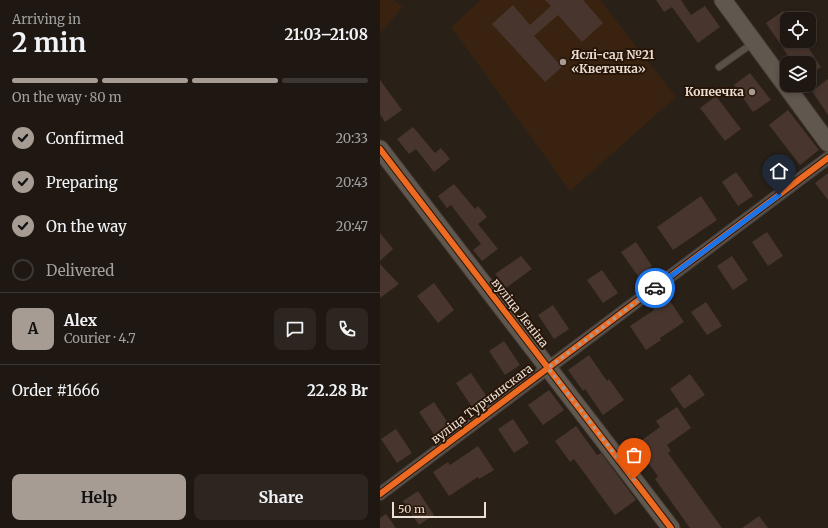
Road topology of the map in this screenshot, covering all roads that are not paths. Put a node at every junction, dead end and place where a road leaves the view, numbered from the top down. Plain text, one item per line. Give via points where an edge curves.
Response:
1 (723, 0) edge
2 (754, 42) junction
3 (719, 67) dead end
4 (828, 143) edge
5 (380, 149) edge
6 (828, 158) edge
7 (548, 368) junction
8 (380, 494) edge
9 (671, 528) edge

1 - 2 street
2 - 3 lane
2 - 4 street
5 - 7 street, вуліца Леніна
6 - 7 street, вуліца Турчынскага
7 - 8 street, вуліца Турчынскага
7 - 9 street, вуліца Леніна

